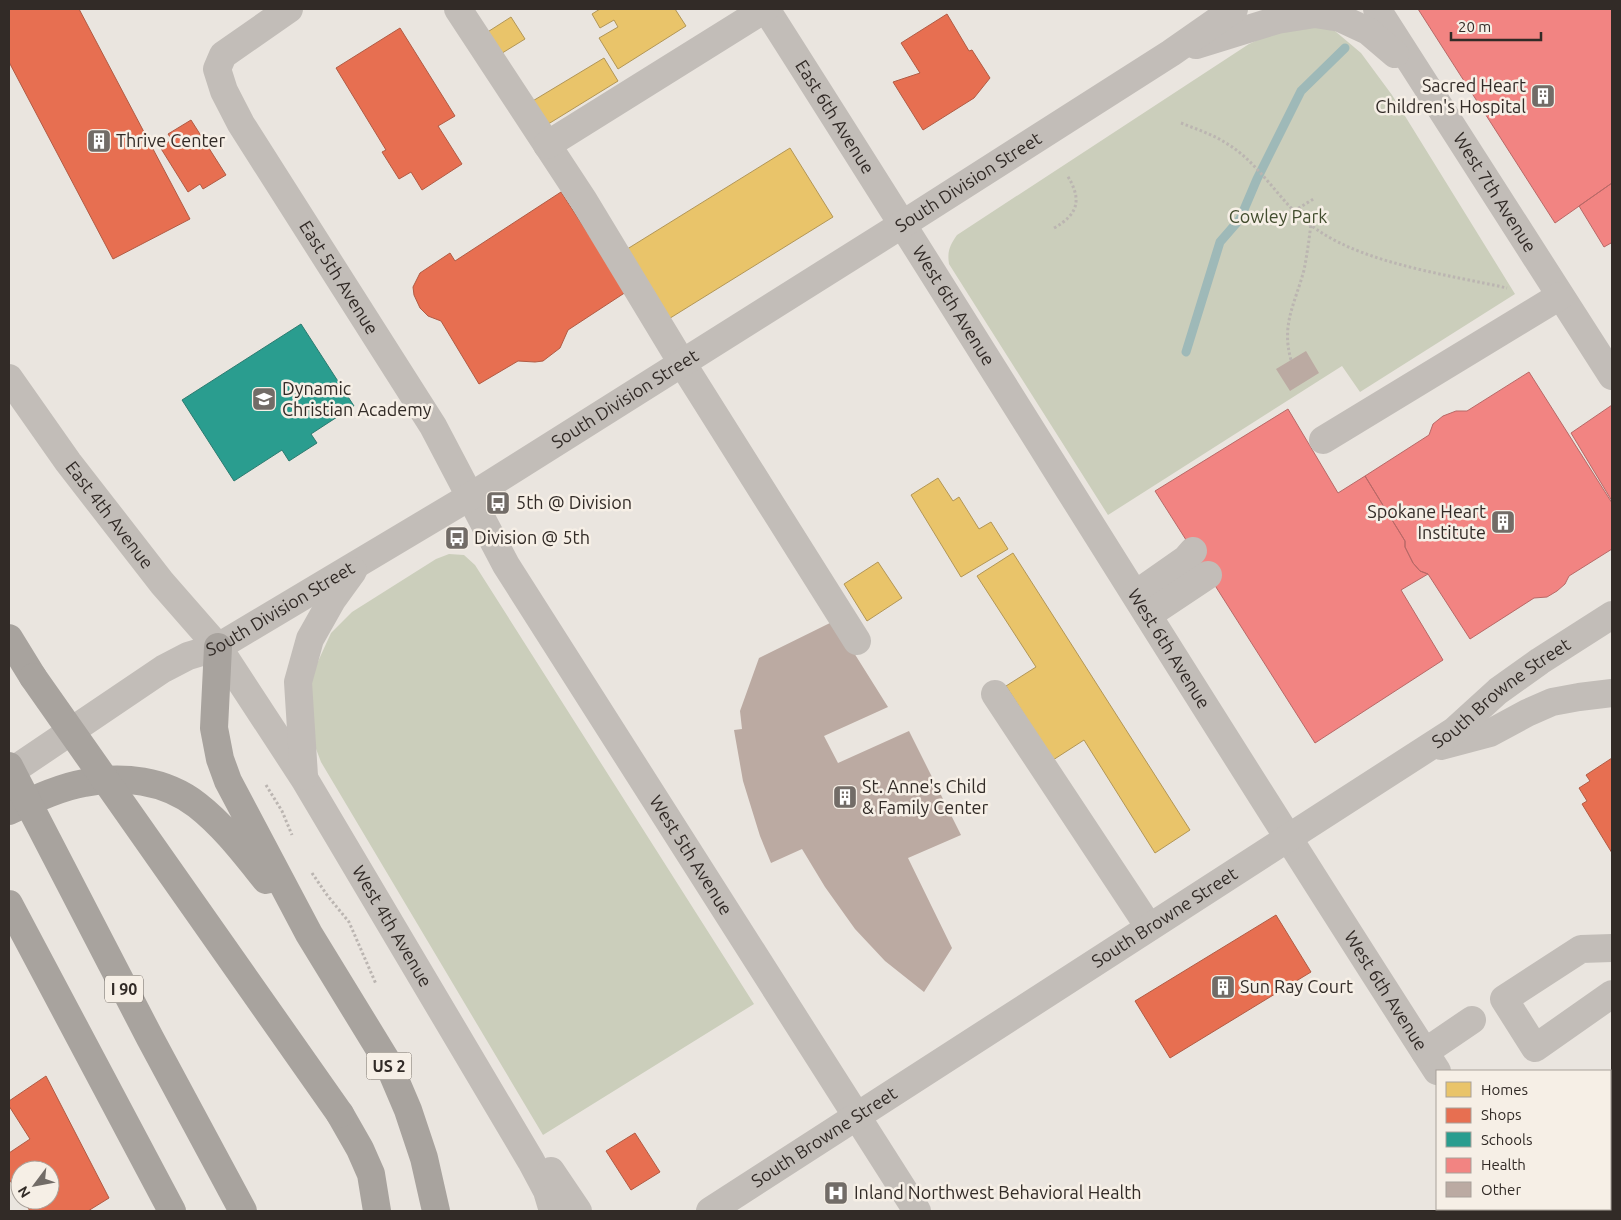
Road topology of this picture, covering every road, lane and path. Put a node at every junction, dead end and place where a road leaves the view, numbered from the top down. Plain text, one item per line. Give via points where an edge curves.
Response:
1 (289, 9) edge
2 (458, 9) edge
3 (765, 9) edge
4 (1234, 9) edge
5 (1376, 9) edge
6 (1171, 52) junction
7 (1416, 73) junction
8 (1181, 123) dead end
9 (547, 145) junction
10 (1067, 175) dead end
11 (1315, 198) dead end
12 (1294, 211) junction
13 (903, 224) junction
14 (1311, 224) junction
15 (1054, 228) dead end
16 (1507, 288) dead end
17 (1560, 296) junction
18 (1291, 360) dead end
19 (682, 363) junction
20 (1612, 376) edge
21 (9, 378) edge
22 (1323, 440) dead end
23 (471, 496) junction
24 (1193, 551) dead end
25 (360, 562) junction
26 (1208, 575) dead end
27 (1142, 604) junction
28 (1612, 615) edge
29 (9, 638) edge
30 (857, 641) dead end
31 (218, 647) junction
32 (1612, 693) edge
33 (995, 694) dead end
34 (1423, 750) junction
35 (9, 766) edge
36 (9, 773) edge
37 (305, 780) junction
38 (9, 811) edge
39 (1287, 837) junction
40 (9, 904) edge
41 (1149, 927) junction
42 (309, 934) junction
43 (1612, 948) edge
44 (1612, 994) edge
45 (1472, 1020) dead end
46 (1431, 1062) edge
47 (503, 1115) junction
48 (856, 1116) junction
49 (172, 1211) edge
50 (243, 1211) edge
51 (377, 1211) edge
52 (436, 1211) edge
53 (533, 1211) edge
54 (553, 1211) edge
55 (578, 1211) edge
56 (710, 1211) edge
57 (917, 1211) edge

1 - 23 street, East 5th Avenue via 223,55 218,69 224,91 241,124 433,426
2 - 9 street
3 - 9 street
3 - 13 street, East 6th Avenue
4 - 6 street, South Division Street
5 - 7 street, West 7th Avenue
6 - 7 street via 1277,20 1315,14 1340,18 1368,31
6 - 13 street, South Division Street
7 - 17 street, West 7th Avenue
8 - 12 path via 1227,143 1269,182
9 - 19 street
10 - 15 path via 1077,198 1074,212 1066,222
11 - 12 path
12 - 14 path
13 - 19 street, South Division Street
13 - 27 street, West 6th Avenue
14 - 16 path via 1348,248 1388,261
14 - 18 path via 1304,270 1290,312 1286,344
17 - 20 street, West 7th Avenue
17 - 22 street
19 - 23 street, South Division Street
19 - 30 street
21 - 31 street, East 4th Avenue via 68,462 162,583
23 - 25 street, South Division Street
23 - 48 street, West 5th Avenue via 506,565
24 - 27 street
25 - 31 street, South Division Street
25 - 37 street via 332,600 310,639 298,682
26 - 27 street
27 - 39 street, West 6th Avenue
28 - 34 street, South Browne Street via 1498,691 1454,731
29 - 51 highway, bridge via 340,1114 371,1174
31 - 36 street, South Division Street via 188,656 163,669
31 - 37 street, West 4th Avenue
31 - 42 highway via 214,728 220,759 228,781
32 - 34 street via 1552,702 1490,733
33 - 41 street
34 - 39 street, South Browne Street
35 - 50 highway, I 90, bridge
37 - 47 street, West 4th Avenue
38 - 42 highway, US 2 via 83,783 116,780 151,782 171,789 196,804 238,844
39 - 41 street, South Browne Street
39 - 46 street, West 6th Avenue
40 - 49 highway
41 - 48 street, South Browne Street
42 - 52 highway, US 2 via 388,1063 424,1158
43 - 44 street via 1581,949 1504,999 1535,1048
45 - 46 street
47 - 53 street via 511,1147 526,1180
47 - 54 street, West 4th Avenue via 547,1191
47 - 55 street via 528,1136
48 - 56 street, South Browne Street
48 - 57 street, West 5th Avenue

